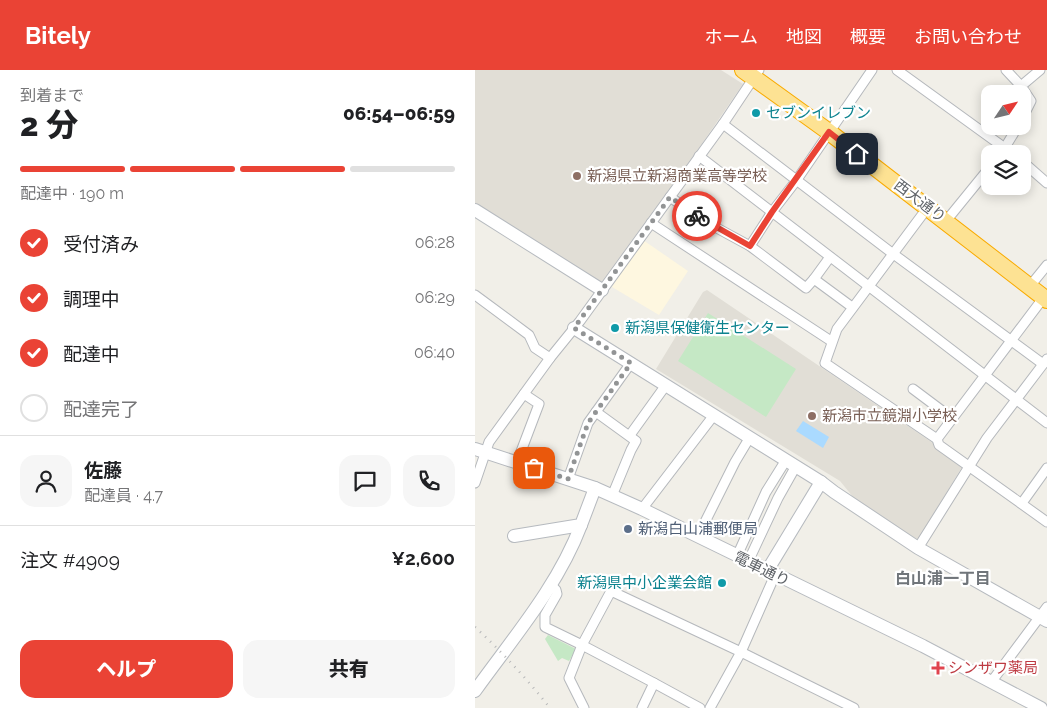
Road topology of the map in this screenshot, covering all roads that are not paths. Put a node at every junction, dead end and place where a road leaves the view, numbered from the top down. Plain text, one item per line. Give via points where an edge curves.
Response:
1 (872, 70) edge
2 (897, 70) edge
3 (1006, 70) edge
4 (1040, 70) edge
5 (752, 73) edge
6 (1020, 85) edge
7 (1022, 85) edge
8 (723, 124) junction
9 (829, 132) junction
10 (998, 145) edge
11 (699, 156) junction
12 (1031, 169) edge
13 (981, 178) edge
14 (796, 180) junction
15 (1047, 183) edge
16 (670, 197) junction
17 (928, 207) junction
18 (475, 210) edge
19 (772, 212) junction
20 (946, 222) junction
21 (651, 223) junction
22 (750, 246) junction
23 (892, 253) junction
24 (831, 257) junction
25 (1047, 265) edge
26 (815, 279) junction
27 (868, 286) junction
28 (1030, 286) junction
29 (602, 290) junction
30 (475, 295) edge
31 (1045, 298) edge
32 (852, 307) junction
33 (574, 328) junction
34 (1011, 340) junction
35 (831, 341) junction
36 (550, 358) junction
37 (1045, 361) edge
38 (631, 363) junction
39 (985, 377) junction
40 (666, 385) junction
41 (913, 389) dead end
42 (524, 394) junction
43 (1016, 400) junction
44 (596, 412) junction
45 (715, 415) junction
46 (953, 419) junction
47 (1047, 423) edge
48 (630, 435) junction
49 (750, 437) junction
50 (937, 439) junction
51 (480, 450) edge
52 (517, 462) junction
53 (791, 463) junction
54 (969, 465) junction
55 (1047, 468) edge
56 (568, 479) junction
57 (821, 482) junction
58 (475, 483) edge
59 (595, 488) junction
60 (612, 496) junction
61 (1022, 503) junction
62 (642, 509) junction
63 (1047, 522) edge
64 (581, 525) junction
65 (515, 536) dead end
66 (698, 536) junction
67 (918, 548) junction
68 (743, 559) junction
69 (771, 573) junction
70 (551, 585) junction
71 (1045, 615) edge
72 (582, 646) junction
73 (741, 652) junction
74 (992, 681) junction
75 (654, 683) junction
76 (475, 691) edge
77 (584, 708) edge
78 (642, 708) edge
79 (701, 708) edge
80 (710, 708) edge
81 (854, 708) edge
82 (1041, 708) edge

1 - 9 street
2 - 10 street
3 - 6 street
4 - 7 street
5 - 8 street
5 - 9 highway, 西大通り
8 - 11 street
8 - 14 street
9 - 14 street
9 - 17 highway, 西大通り
11 - 16 street
11 - 19 street
12 - 15 street
13 - 20 street
14 - 19 street
14 - 23 street
16 - 21 street
16 - 22 street via 703,221
17 - 20 highway, 西大通り
17 - 23 street
18 - 29 street
19 - 22 street
19 - 24 street
20 - 28 highway, 西大通り
21 - 29 street
21 - 35 street
22 - 26 street via 806,288
23 - 27 street
23 - 34 street
24 - 26 street
24 - 27 street
25 - 28 street
26 - 32 street
27 - 32 street
27 - 39 street
28 - 31 highway, 西大通り
29 - 33 street
30 - 36 street via 529,335 535,348
31 - 34 street
32 - 35 street
33 - 36 street
33 - 38 street
34 - 37 street
34 - 39 street
35 - 50 street via 825,363
36 - 42 street
37 - 43 street
38 - 40 street
38 - 44 street
39 - 43 street
39 - 46 street
40 - 45 street
40 - 48 street
41 - 46 street
42 - 51 street
42 - 52 street via 539,404
43 - 47 street
43 - 54 street
44 - 48 street
44 - 56 street via 588,423
45 - 49 street
45 - 62 street
46 - 50 street
48 - 60 street via 636,441
49 - 53 street
49 - 66 street
50 - 54 street via 939,445
51 - 52 street, 電車通り
51 - 58 street
52 - 56 street, 電車通り
53 - 57 street
53 - 68 street via 778,498
53 - 68 street via 766,492
54 - 61 street
54 - 67 street
55 - 61 street
56 - 59 street, 電車通り
57 - 67 street
57 - 69 street
59 - 60 street, 電車通り
59 - 64 street
60 - 62 street, 電車通り
61 - 63 street
62 - 66 street, 電車通り
64 - 65 street
64 - 70 street
66 - 68 street, 電車通り
67 - 71 street
68 - 69 street, 電車通り
69 - 73 street
69 - 74 street, 電車通り
70 - 72 street via 557,594 545,615 545,627
70 - 76 street
71 - 74 street
72 - 73 street via 611,591
72 - 75 street
72 - 77 street via 569,678
73 - 80 street
73 - 81 street
74 - 82 street, 電車通り
75 - 78 street
75 - 79 street

